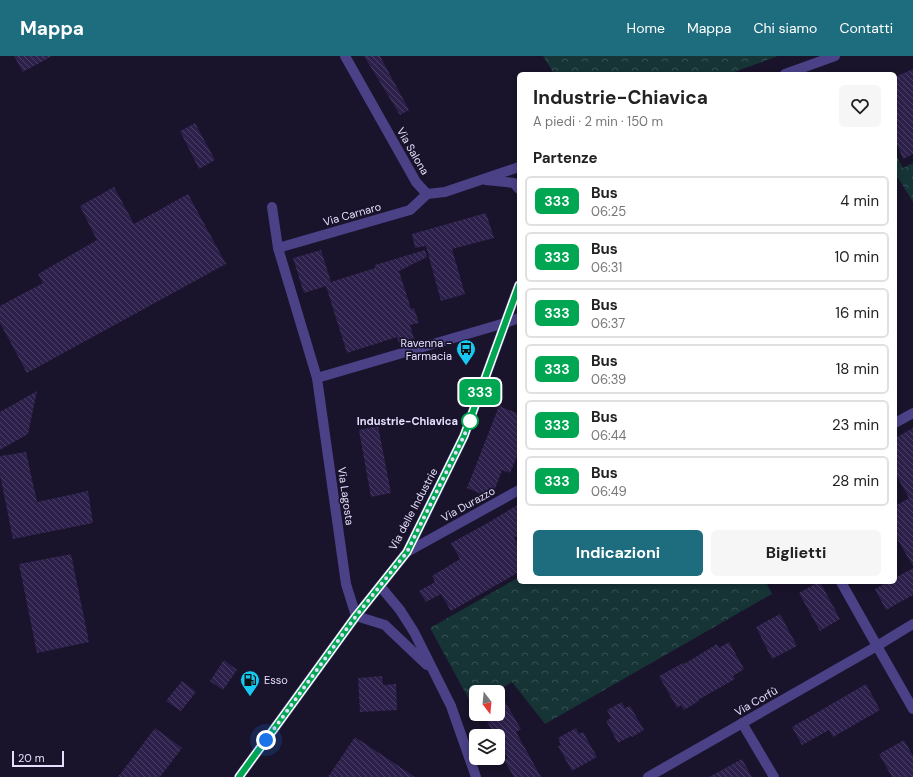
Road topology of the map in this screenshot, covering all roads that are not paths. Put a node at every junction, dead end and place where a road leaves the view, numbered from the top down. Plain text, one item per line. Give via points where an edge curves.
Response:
1 (345, 56) edge
2 (834, 56) edge
3 (790, 72) edge
4 (517, 168) edge
5 (482, 180) junction
6 (517, 187) edge
7 (427, 194) junction
8 (272, 207) dead end
9 (278, 248) junction
10 (517, 290) edge
11 (517, 319) edge
12 (505, 323) junction
13 (317, 378) junction
14 (913, 413) edge
15 (897, 422) edge
16 (517, 491) edge
17 (407, 552) junction
18 (842, 584) edge
19 (380, 586) junction
20 (356, 616) junction
21 (913, 624) edge
22 (877, 646) junction
23 (432, 669) junction
24 (913, 709) edge
25 (742, 723) junction
26 (239, 777) edge
27 (476, 777) edge
28 (648, 777) edge
29 (774, 777) edge

1 - 7 street, Via Salona via 416,182
2 - 3 street
4 - 5 street
5 - 6 street via 514,183
5 - 7 street via 445,192
7 - 9 street, Via Carnaro via 410,210
8 - 9 street, Via Lagosta
9 - 13 street, Via Lagosta
10 - 12 street, Via delle Industrie
11 - 12 street
12 - 13 street
12 - 17 street, Via delle Industrie via 464,436
13 - 20 street, Via Lagosta via 346,584
14 - 15 street
16 - 17 street, Via Durazzo
17 - 19 street, Via delle Industrie
18 - 22 street
19 - 20 street, Via delle Industrie
19 - 23 street via 414,632
20 - 23 street via 390,629
20 - 26 street, Via delle Industrie
21 - 22 street, Via Corfù
22 - 24 street
22 - 25 street, Via Corfù
23 - 27 street via 451,706
25 - 28 street, Via Corfù
25 - 29 street

